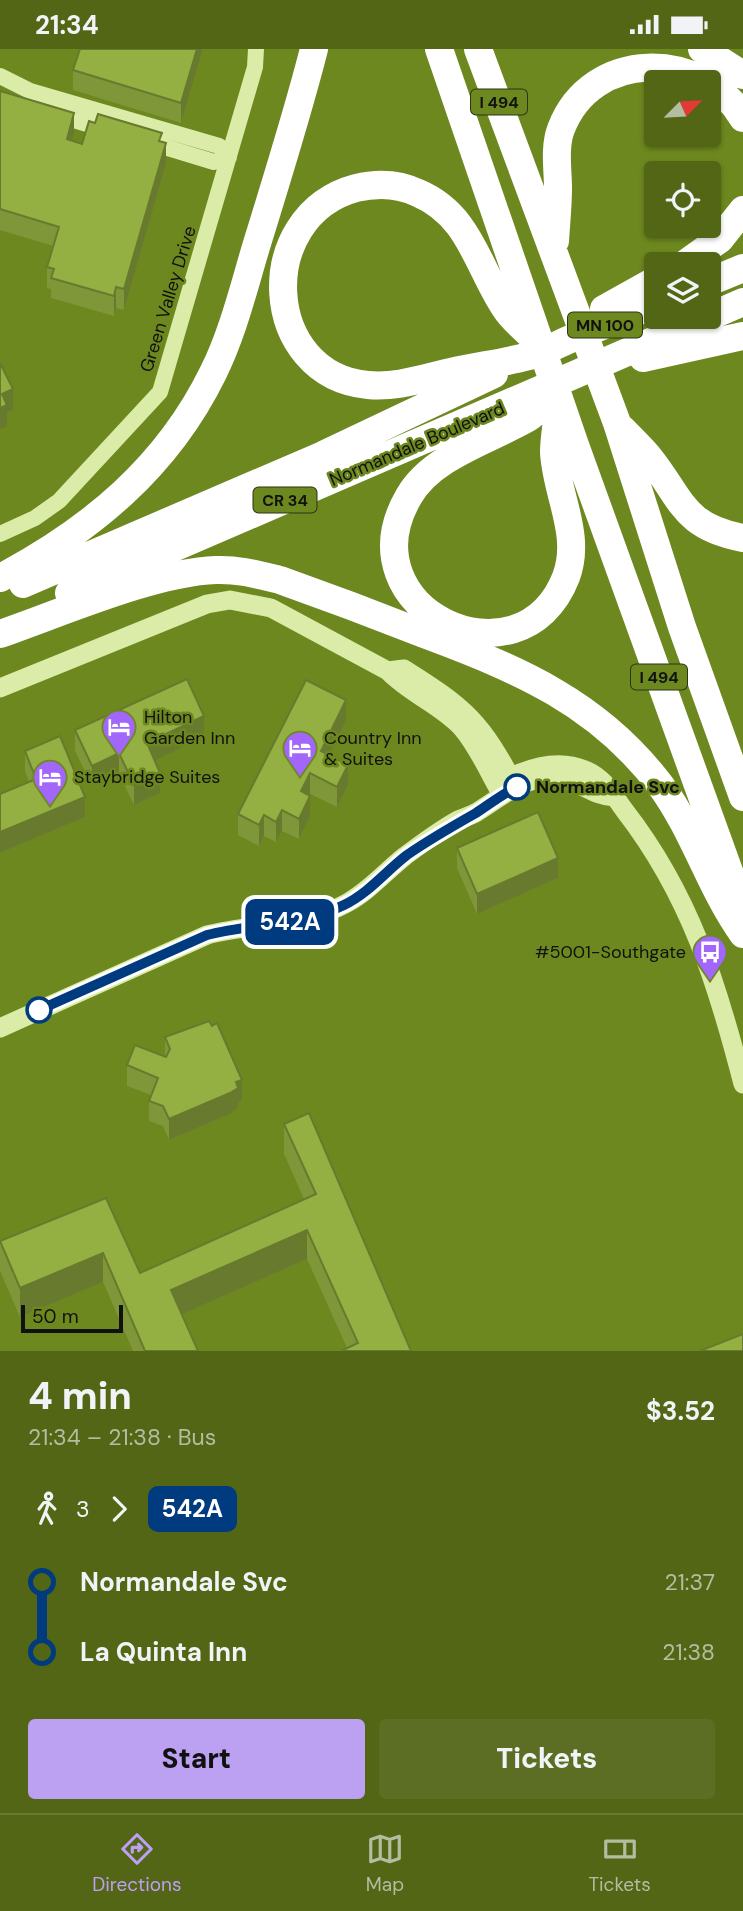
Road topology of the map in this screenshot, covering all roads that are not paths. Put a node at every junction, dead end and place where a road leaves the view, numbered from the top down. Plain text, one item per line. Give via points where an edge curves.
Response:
1 (256, 49) edge
2 (314, 49) edge
3 (439, 49) edge
4 (478, 49) edge
5 (702, 49) edge
6 (743, 75) edge
7 (0, 76) edge
8 (0, 94) edge
9 (743, 118) edge
10 (229, 157) junction
11 (743, 210) edge
12 (554, 251) junction
13 (702, 252) edge
14 (743, 268) edge
15 (721, 277) edge
16 (644, 287) edge
17 (743, 302) edge
18 (517, 305) junction
19 (644, 309) edge
20 (743, 336) edge
21 (542, 350) junction
22 (603, 364) junction
23 (566, 388) junction
24 (617, 423) junction
25 (565, 449) junction
26 (0, 534) edge
27 (743, 538) edge
28 (0, 578) edge
29 (0, 594) edge
30 (0, 626) edge
31 (0, 634) edge
32 (0, 688) edge
33 (506, 786) junction
34 (743, 797) edge
35 (743, 909) edge
36 (743, 934) edge
37 (0, 1028) edge
38 (743, 1084) edge

1 - 10 street, Green Valley Drive
2 - 28 highway via 232,323 215,371 189,419 116,502 75,534
3 - 18 highway, I 494
4 - 12 highway, I 494
5 - 6 highway
7 - 10 street via 30,91 219,146
8 - 10 street via 214,162
9 - 12 highway via 716,86 667,64 628,67 604,78 570,110 560,132
10 - 26 street, Green Valley Drive via 160,392 58,501
11 - 13 highway via 720,239
12 - 24 highway, I 494
14 - 15 highway
16 - 21 highway
17 - 22 highway, MN 100
18 - 21 highway
18 - 21 highway via 453,215 435,201 401,187 363,187 327,201 305,221 285,256 284,305 298,341 320,365 349,380 365,385 400,383
19 - 21 highway, MN 100
20 - 22 highway
21 - 23 highway
21 - 29 highway, Normandale Boulevard / CR 34 via 323,455
22 - 23 highway, Normandale Boulevard / CR 34
23 - 25 highway
23 - 25 highway via 531,416 447,461 411,492 396,530 397,564 410,597 434,619 467,632 505,631 535,616 557,593 565,578 571,542
23 - 30 highway, Normandale Boulevard / CR 34 via 106,576
24 - 27 highway via 695,519 710,529
24 - 34 highway, I 494 via 682,627
25 - 35 highway, I 494
31 - 36 highway via 173,577 237,571 291,584 506,665 556,690 636,755 685,823 723,905
32 - 33 street via 185,611 230,600 271,608 388,671 461,727
33 - 37 street via 474,814 405,856 346,904 294,922 207,935
33 - 38 street via 543,778 573,780 602,796 614,797 644,833 692,920

